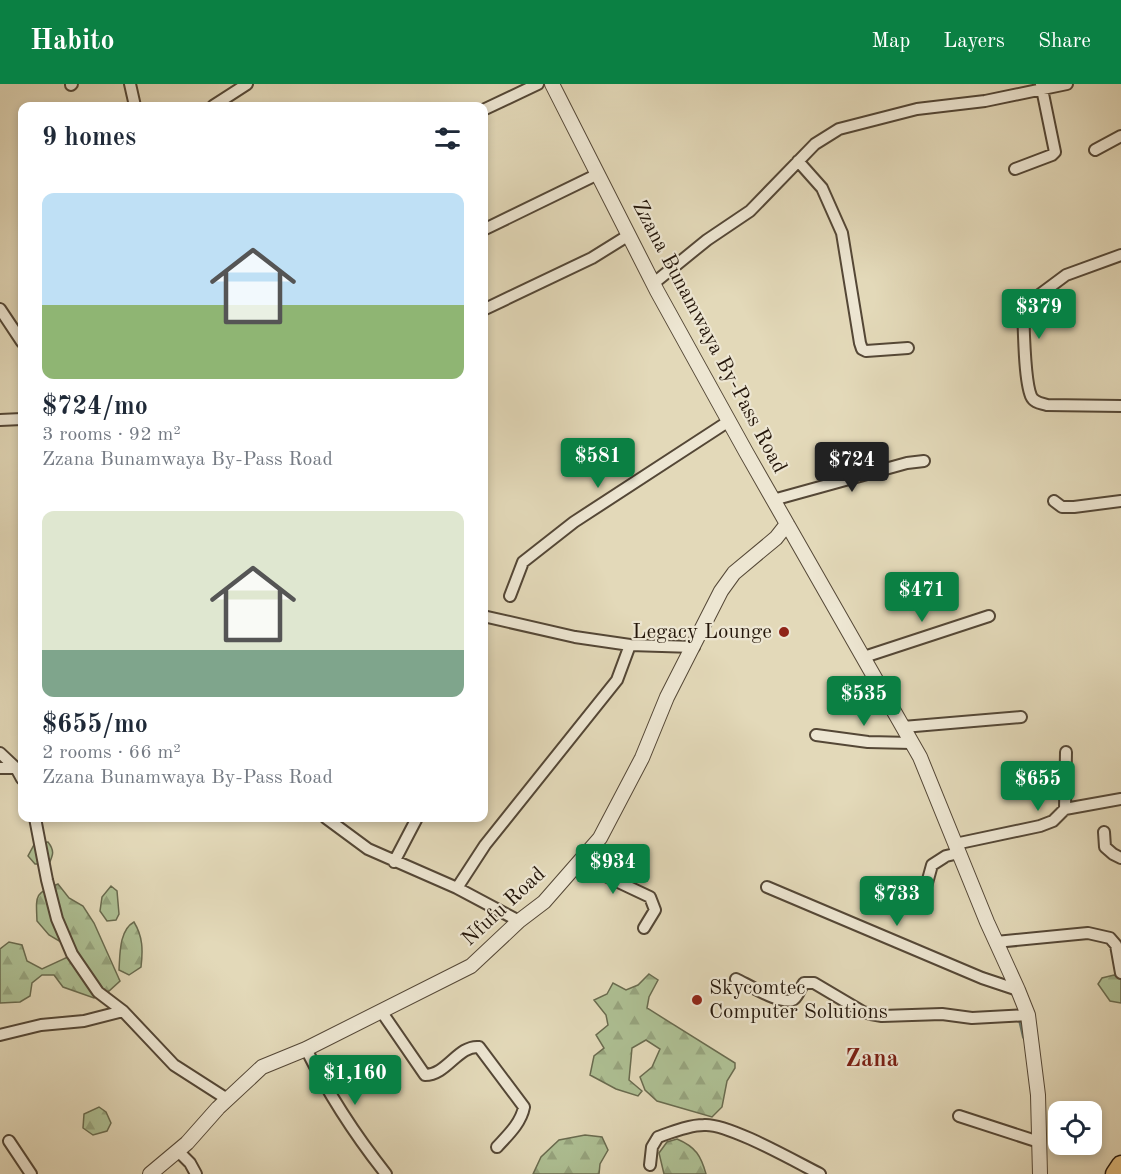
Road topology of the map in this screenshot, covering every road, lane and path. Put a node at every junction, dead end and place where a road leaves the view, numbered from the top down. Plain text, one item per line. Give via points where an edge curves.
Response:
1 (130, 84) edge
2 (247, 84) edge
3 (538, 84) edge
4 (552, 84) edge
5 (1067, 84) edge
6 (1042, 87) edge
7 (134, 102) edge
8 (219, 102) edge
9 (488, 108) edge
10 (1121, 136) edge
11 (1095, 150) dead end
12 (798, 161) junction
13 (1015, 168) dead end
14 (598, 174) junction
15 (488, 228) edge
16 (629, 236) junction
17 (1121, 255) edge
18 (654, 284) junction
19 (488, 308) edge
20 (0, 309) edge
21 (18, 336) edge
22 (908, 348) dead end
23 (1121, 406) edge
24 (18, 419) edge
25 (0, 420) edge
26 (729, 421) junction
27 (924, 461) dead end
28 (773, 500) junction
29 (1054, 501) dead end
30 (1121, 501) edge
31 (787, 524) junction
32 (510, 596) dead end
33 (989, 616) dead end
34 (488, 617) edge
35 (630, 645) junction
36 (694, 647) junction
37 (864, 657) junction
38 (1021, 717) dead end
39 (903, 727) junction
40 (816, 735) dead end
41 (912, 743) junction
42 (1066, 752) dead end
43 (0, 753) edge
44 (0, 768) edge
45 (16, 768) junction
46 (18, 772) edge
47 (1121, 799) edge
48 (1065, 809) junction
49 (36, 822) edge
50 (331, 822) edge
51 (415, 822) edge
52 (1104, 832) dead end
53 (957, 848) junction
54 (1121, 858) edge
55 (393, 862) junction
56 (578, 863) junction
57 (767, 887) dead end
58 (457, 888) junction
59 (924, 894) dead end
60 (519, 921) junction
61 (644, 928) dead end
62 (996, 942) junction
63 (1121, 973) edge
64 (736, 979) dead end
65 (1018, 990) junction
66 (123, 1011) junction
67 (381, 1011) junction
68 (1028, 1015) junction
69 (0, 1035) edge
70 (306, 1049) junction
71 (227, 1099) junction
72 (959, 1116) dead end
73 (9, 1141) dead end
74 (1039, 1142) junction
75 (497, 1148) dead end
76 (178, 1151) junction
77 (650, 1165) dead end
78 (1121, 1165) edge
79 (31, 1174) edge
80 (150, 1174) edge
81 (196, 1174) edge
82 (386, 1174) edge
83 (820, 1174) edge
84 (1040, 1174) edge
85 (1115, 1174) edge

1 - 7 street
2 - 8 street
3 - 9 street
4 - 14 street, Zzana Bunamwaya By-Pass Road
5 - 6 street
6 - 12 street via 839,129
6 - 13 street via 1054,152
10 - 11 street
12 - 18 street via 750,211 706,240
12 - 22 street via 822,188 843,233 862,349
14 - 15 street
14 - 16 street, Zzana Bunamwaya By-Pass Road
16 - 18 street, Zzana Bunamwaya By-Pass Road
16 - 19 street
17 - 23 street via 1066,275 1023,307 1032,398 1047,405
18 - 26 street, Zzana Bunamwaya By-Pass Road
20 - 21 street
24 - 25 street
26 - 28 street, Zzana Bunamwaya By-Pass Road
26 - 32 street via 574,522 524,562
27 - 28 street
28 - 31 street, Zzana Bunamwaya By-Pass Road
29 - 30 street via 1062,507
31 - 36 street, Nfufu Road via 734,573
31 - 37 street, Zzana Bunamwaya By-Pass Road
33 - 37 street
34 - 35 street
35 - 36 street
35 - 58 street via 617,680 485,845
36 - 56 street, Nfufu Road via 667,697 623,797 600,838
37 - 39 street, Zzana Bunamwaya By-Pass Road
38 - 39 street
39 - 41 street, Zzana Bunamwaya By-Pass Road
40 - 41 street
41 - 53 street, Zzana Bunamwaya By-Pass Road
42 - 48 street
43 - 45 street
44 - 45 street
45 - 46 street
47 - 48 street
48 - 53 street via 1053,821 1040,826
49 - 66 street via 57,919 72,954 98,992
50 - 55 street
51 - 55 street
52 - 54 street via 1106,847
53 - 59 street via 932,865
53 - 62 street, Zzana Bunamwaya By-Pass Road
55 - 58 street
56 - 60 street, Nfufu Road via 544,902
56 - 61 street via 650,897 655,910
57 - 65 street
58 - 60 street
60 - 67 street, Nfufu Road via 471,966
62 - 63 street via 1088,933 1110,938 1116,945
62 - 65 street, Zzana Bunamwaya By-Pass Road
64 - 68 street via 788,1001 794,999 804,983 814,983 863,1012 882,1016
65 - 68 street, Zzana Bunamwaya By-Pass Road
66 - 69 street
66 - 71 street via 174,1065
67 - 70 street, Nfufu Road
67 - 75 street via 425,1075 437,1073 468,1048 479,1047 524,1107 516,1125
68 - 74 street, Zzana Bunamwaya By-Pass Road via 1038,1095
70 - 71 street, Nfufu Road via 262,1067
70 - 82 street via 328,1090
71 - 76 street, Nfufu Road
72 - 74 street
73 - 79 street
74 - 84 street, Zzana Bunamwaya By-Pass Road
76 - 80 street, Nfufu Road
76 - 81 street
77 - 83 street via 652,1147 658,1137 704,1125 743,1136
78 - 85 main road

